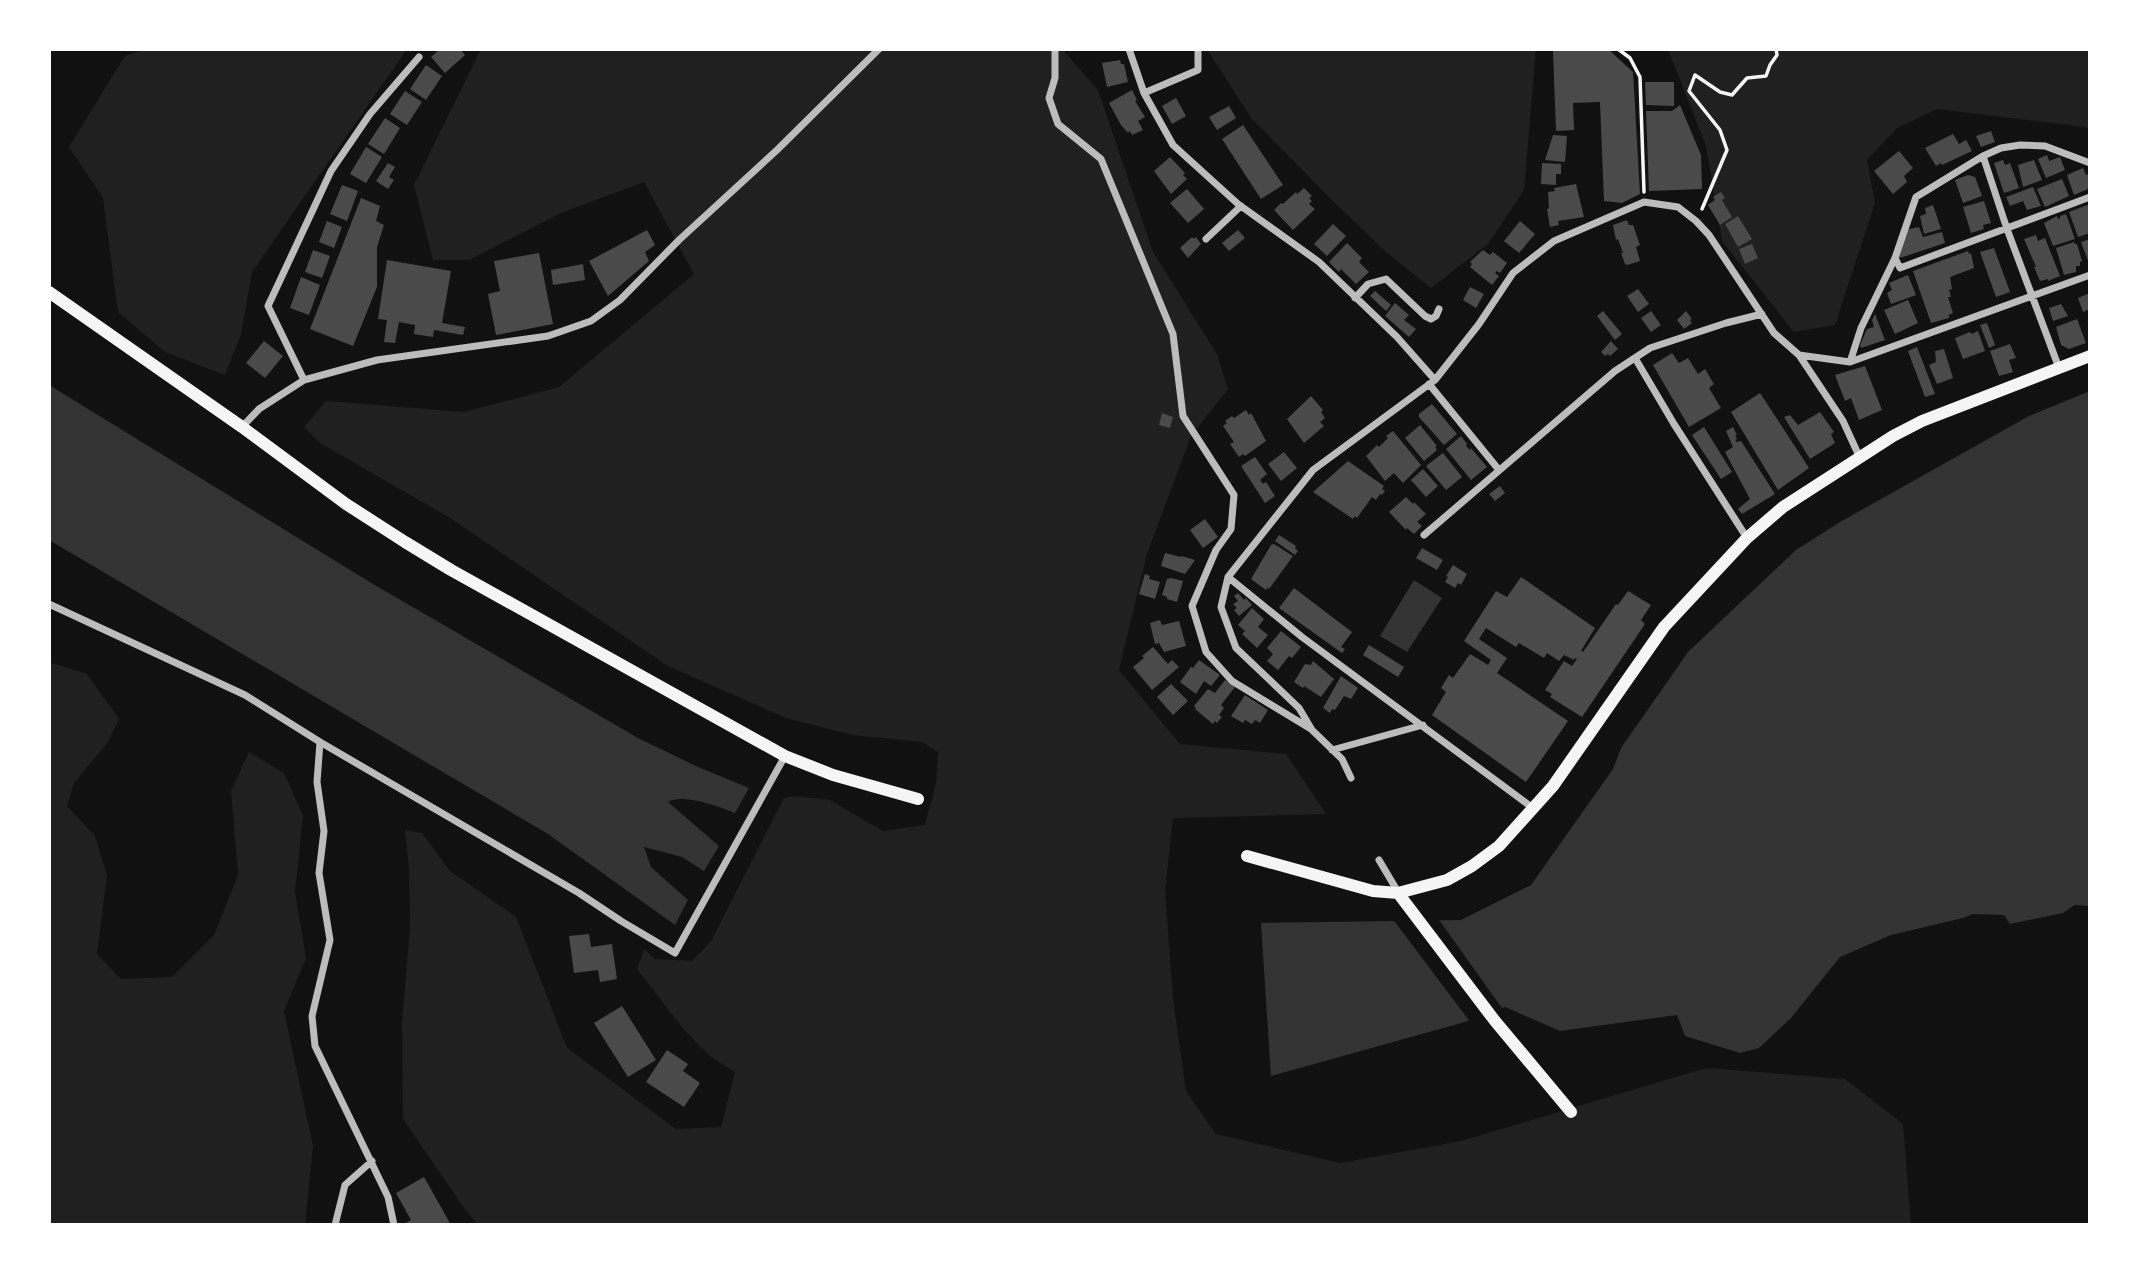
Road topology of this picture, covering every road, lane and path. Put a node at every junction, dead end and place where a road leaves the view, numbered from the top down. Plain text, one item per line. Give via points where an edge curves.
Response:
1 (879, 49) edge
2 (1055, 49) edge
3 (1129, 49) edge
4 (1198, 49) edge
5 (1618, 49) edge
6 (1776, 49) edge
7 (419, 57) dead end
8 (1144, 93) junction
9 (1983, 156) junction
10 (2090, 163) edge
11 (2090, 197) edge
12 (1644, 202) junction
13 (1241, 206) junction
14 (1696, 220) junction
15 (2007, 229) junction
16 (1206, 239) dead end
17 (1895, 258) junction
18 (2090, 275) edge
19 (49, 292) edge
20 (2032, 296) junction
21 (1355, 298) junction
22 (1439, 309) dead end
23 (1762, 314) junction
24 (1799, 355) junction
25 (2090, 356) edge
26 (1635, 358) junction
27 (1850, 362) junction
28 (2059, 368) junction
29 (304, 380) junction
30 (1432, 382) junction
31 (242, 427) junction
32 (1860, 458) junction
33 (1499, 470) junction
34 (1424, 535) dead end
35 (1747, 537) junction
36 (1228, 577) junction
37 (49, 604) edge
38 (1423, 725) junction
39 (1312, 730) junction
40 (320, 742) junction
41 (1332, 750) junction
42 (785, 756) junction
43 (1351, 778) dead end
44 (919, 799) dead end
45 (1533, 808) junction
46 (1247, 856) dead end
47 (1379, 860) dead end
48 (1398, 893) junction
49 (1570, 1112) dead end
50 (372, 1161) junction
51 (335, 1225) edge
52 (394, 1225) edge

1 - 29 street via 620,300 591,321 548,336 377,360
2 - 39 street via 1055,78 1049,97 1058,124 1101,159 1173,334 1183,416 1234,495 1231,529 1216,550 1192,606 1206,652 1232,681
3 - 8 street
4 - 8 street via 1198,70
5 - 12 path via 1630,58 1640,77
6 - 14 path via 1766,76 1747,78 1732,95 1695,75 1689,91 1720,130 1727,150
7 - 29 street via 370,114 331,171 268,306
8 - 13 street via 1173,145
9 - 10 street via 2001,148 2045,146
9 - 15 street
9 - 17 street via 1916,197
11 - 15 street
12 - 14 street via 1678,207
12 - 30 street via 1555,241 1513,273
13 - 16 street
13 - 21 street via 1319,262
14 - 23 street
15 - 17 street via 1900,268
15 - 20 street
17 - 27 street
18 - 20 street
19 - 31 main road
20 - 27 street
20 - 28 street
21 - 22 street via 1368,284 1386,279 1425,316 1436,317
21 - 30 street via 1397,337
23 - 24 street via 1774,333
23 - 26 street via 1650,348
24 - 27 street
24 - 32 street via 1843,421
25 - 28 main road
26 - 33 street
26 - 35 street
28 - 32 main road via 1922,421
29 - 31 street
30 - 33 street
30 - 36 street via 1313,470
31 - 42 main road via 346,505 451,570
32 - 35 main road via 1783,507
33 - 34 street
35 - 45 main road via 1664,627
36 - 38 street
36 - 39 street via 1221,607 1236,648 1299,708
37 - 40 street via 245,695
38 - 41 street
38 - 45 street
39 - 41 street
40 - 42 street via 675,953
40 - 50 street via 317,782 324,831 319,873 330,940 312,1016 315,1046
41 - 43 street
42 - 44 main road
45 - 48 main road via 1499,846 1472,866 1447,880
46 - 48 main road via 1373,891
47 - 48 street
48 - 49 main road
50 - 51 street via 345,1185
50 - 52 street

